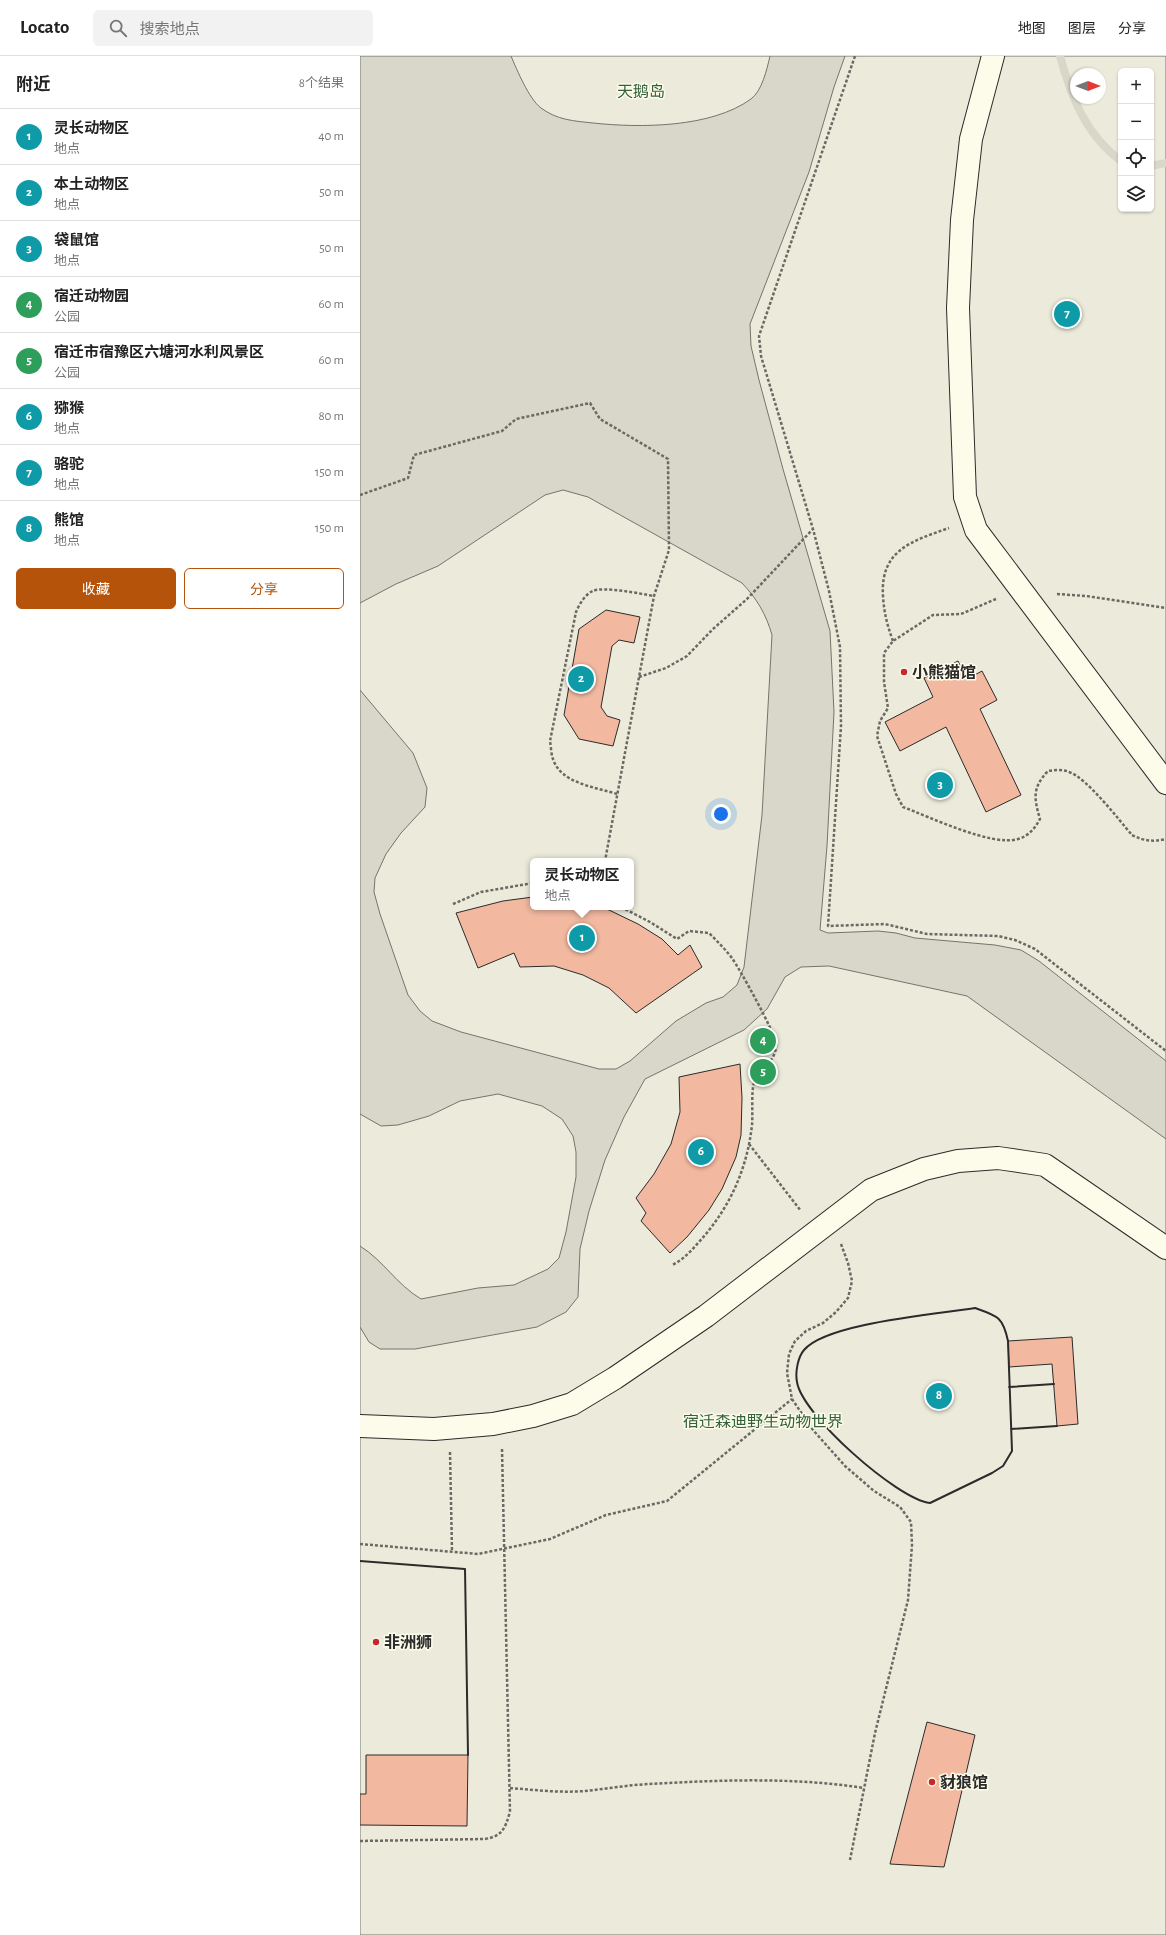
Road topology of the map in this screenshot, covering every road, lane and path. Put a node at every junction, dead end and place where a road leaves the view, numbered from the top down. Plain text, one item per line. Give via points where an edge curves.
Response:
1 (856, 56) edge
2 (993, 56) edge
3 (360, 495) edge
4 (972, 520) junction
5 (813, 528) junction
6 (1018, 588) junction
7 (654, 596) junction
8 (1166, 608) edge
9 (893, 641) junction
10 (639, 677) junction
11 (1166, 783) edge
12 (617, 794) junction
13 (1166, 840) edge
14 (606, 858) edge
15 (530, 884) edge
16 (453, 904) dead end
17 (627, 910) edge
18 (1166, 1051) edge
19 (748, 1143) junction
20 (824, 1226) junction
21 (1166, 1248) edge
22 (672, 1265) dead end
23 (792, 1399) junction
24 (502, 1422) junction
25 (360, 1426) edge
26 (450, 1428) junction
27 (360, 1544) edge
28 (504, 1549) junction
29 (452, 1551) junction
30 (510, 1788) junction
31 (864, 1788) junction
32 (360, 1841) edge
33 (850, 1860) dead end

1 - 5 path via 758,336 761,356
2 - 4 lane via 971,139 962,220 958,308 965,497
3 - 7 path via 408,478 414,454 502,431 516,419 590,403 600,419 668,459 669,550
4 - 6 lane via 976,530
4 - 9 path via 921,538 897,552 887,564 882,579 883,597 885,621
5 - 10 path via 747,599 687,656 666,668
5 - 18 path via 840,647 841,726 828,926 885,924 926,934 998,936 1015,940 1035,949
6 - 8 path via 1040,593 1086,596
6 - 9 path via 961,614 934,614
6 - 11 lane
7 - 10 path
7 - 12 path via 604,590 593,591 581,601 576,612 550,741 553,760 561,773 570,779
9 - 13 path via 884,653 884,682 888,708 880,721 878,736 896,794 903,807 986,838 1018,839 1034,831 1040,819 1035,790 1041,778 1048,771 1058,770 1070,772 1084,782 1132,835 1155,842
10 - 12 path
12 - 14 path
15 - 16 path via 481,892
17 - 19 path via 677,939 689,931 710,933 733,960 772,1030 776,1044 774,1053 754,1083 752,1126
19 - 20 path
19 - 22 path via 738,1184 723,1212 694,1248
20 - 21 lane via 871,1190 924,1169 958,1161 998,1158 1045,1165
20 - 23 path via 842,1246 852,1281 848,1298 836,1312 823,1324 806,1331 795,1341 789,1354 787,1373
20 - 24 lane via 706,1316 615,1378 572,1404
23 - 28 path via 667,1501 606,1516 550,1539
23 - 31 path via 813,1430 845,1466 874,1491 900,1507 911,1522 908,1600
24 - 26 lane
24 - 28 path
25 - 26 lane via 434,1430
26 - 29 path
27 - 29 path
28 - 29 path via 478,1554
28 - 30 path
30 - 31 path via 584,1791 648,1784 742,1780 798,1780
30 - 32 path via 510,1812 505,1827 497,1837
31 - 33 path

